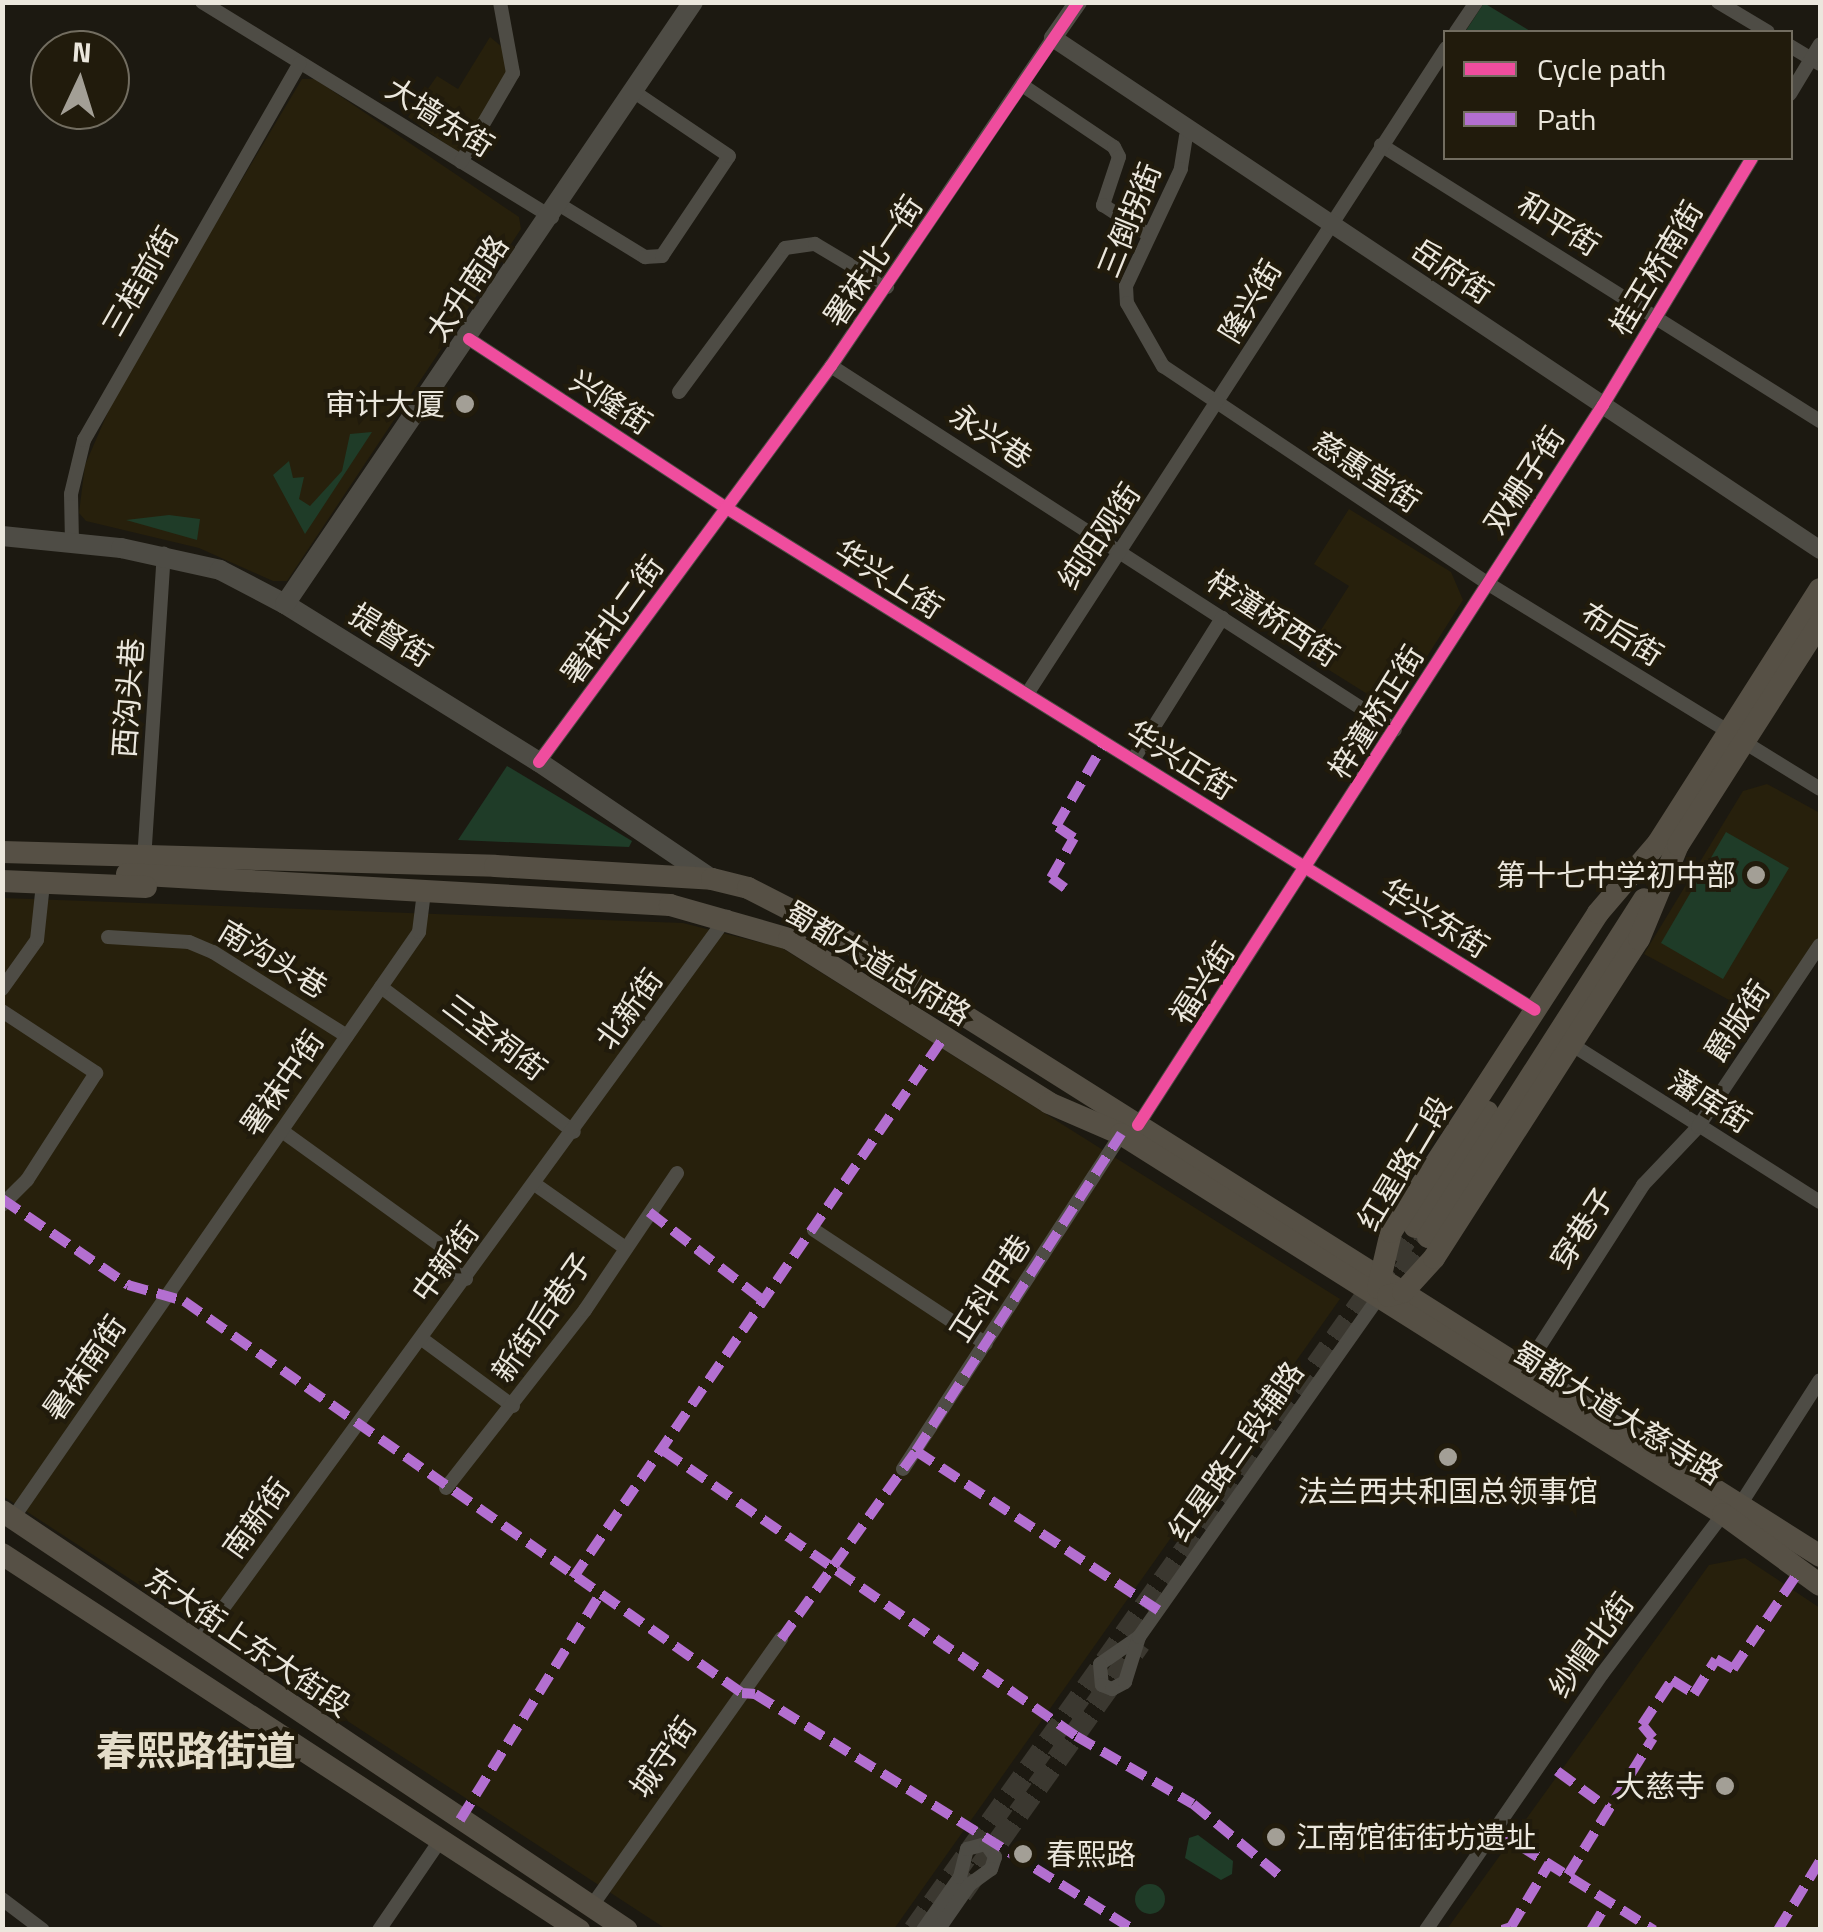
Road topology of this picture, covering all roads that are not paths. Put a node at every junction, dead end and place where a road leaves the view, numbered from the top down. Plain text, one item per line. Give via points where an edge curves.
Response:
1 (202, 2) edge
2 (500, 2) edge
3 (693, 2) edge
4 (1078, 2) edge
5 (1476, 2) edge
6 (1718, 2) edge
7 (1457, 30) edge
8 (1765, 30) edge
9 (1054, 38) junction
10 (1820, 44) edge
11 (1793, 48) edge
12 (1443, 52) edge
13 (1816, 61) edge
14 (300, 62) junction
15 (1022, 85) junction
16 (1793, 90) edge
17 (636, 93) junction
18 (1186, 136) dead end
19 (1381, 145) junction
20 (1751, 160) edge
21 (461, 162) junction
22 (556, 211) junction
23 (1330, 223) junction
24 (1150, 235) junction
25 (887, 287) junction
26 (1657, 317) junction
27 (469, 339) junction
28 (831, 366) junction
29 (680, 392) dead end
30 (1603, 405) junction
31 (1217, 408) junction
32 (1820, 421) edge
33 (726, 507) junction
34 (2, 536) edge
35 (72, 542) junction
36 (1820, 550) edge
37 (1121, 553) junction
38 (164, 554) junction
39 (1487, 583) junction
40 (1820, 589) edge
41 (285, 604) junction
42 (1222, 618) junction
43 (1820, 623) edge
44 (1027, 694) junction
45 (1395, 730) junction
46 (1736, 736) junction
47 (1133, 760) junction
48 (539, 762) junction
49 (1820, 789) edge
50 (2, 838) edge
51 (145, 844) junction
52 (1668, 844) junction
53 (2, 852) edge
54 (284, 858) junction
55 (2, 866) edge
56 (1308, 869) junction
57 (712, 878) junction
58 (2, 882) edge
59 (43, 884) junction
60 (280, 884) junction
61 (424, 892) junction
62 (728, 917) junction
63 (108, 937) dead end
64 (1820, 945) edge
65 (381, 988) junction
66 (2, 989) edge
67 (2, 1010) edge
68 (1536, 1010) junction
69 (347, 1036) junction
70 (1571, 1044) junction
71 (1698, 1127) junction
72 (1130, 1130) junction
73 (282, 1131) junction
74 (574, 1132) junction
75 (677, 1173) dead end
76 (536, 1184) junction
77 (1820, 1202) edge
78 (4, 1203) edge
79 (814, 1230) dead end
80 (1421, 1232) tunnel mouth
81 (624, 1247) junction
82 (466, 1279) junction
83 (1386, 1288) junction
84 (166, 1299) joint
85 (422, 1339) junction
86 (986, 1344) junction
87 (1525, 1369) junction
88 (1820, 1380) edge
89 (513, 1406) junction
90 (358, 1424) joint
91 (903, 1469) dead end
92 (446, 1488) dead end
93 (1732, 1509) junction
94 (8, 1515) edge
95 (2, 1554) edge
96 (1820, 1556) edge
97 (1820, 1585) edge
98 (1139, 1637) tunnel mouth
99 (781, 1639) dead end
100 (198, 1644) junction
101 (441, 1839) junction
102 (2, 1898) edge
103 (592, 1907) junction
104 (44, 1930) edge
105 (379, 1930) edge
106 (579, 1930) edge
107 (627, 1930) edge
108 (923, 1930) edge
109 (938, 1930) edge
110 (1426, 1930) edge

1 - 14 street, 大墙东街
2 - 21 street via 514,73
3 - 17 main road, 太升南路
4 - 9 street
5 - 7 street
6 - 8 street
9 - 15 street, 署袜北一街
9 - 23 street, 岳府街
10 - 13 street
11 - 13 street
12 - 19 street, 隆兴街
13 - 16 street
14 - 21 street, 大墙东街
14 - 35 street, 三桂前街 via 84,440 71,494
15 - 24 street via 1114,147 1119,157 1103,206
15 - 25 street, 署袜北一街
17 - 22 main road, 太升南路
17 - 22 street, 大墙东街 via 728,156 662,256 646,257
18 - 24 street, 三倒拐街 via 1180,169
19 - 23 street, 隆兴街
19 - 26 street, 和平街
20 - 26 street, 桂王桥南街
21 - 22 street, 大墙东街
22 - 27 main road, 太升南路
23 - 30 street, 岳府街
23 - 31 street, 隆兴街
24 - 31 street, 三倒拐街 via 1126,286 1127,303 1163,366
25 - 28 street, 署袜北一街
25 - 29 street via 815,244 785,248
26 - 30 street, 桂王桥南街
26 - 32 street, 和平街
27 - 33 street, 兴隆街
27 - 41 main road, 太升南路
28 - 33 street, 署袜北一街
28 - 37 street, 永兴巷
30 - 36 street, 岳府街
30 - 39 street, 双栅子街
31 - 37 street, 纯阳观街
31 - 39 street, 慈惠堂街
33 - 44 street, 华兴上街
33 - 48 street, 署袜北二街
34 - 35 main road, 提督街
35 - 38 main road, 提督街
37 - 42 street, 梓潼桥西街
37 - 44 street, 纯阳观街
38 - 41 main road, 提督街 via 220,570
38 - 51 street, 西沟头巷
39 - 45 street, 梓潼桥正街
39 - 46 street, 布后街
40 - 46 main road, 红星路二段
41 - 48 main road, 提督街
42 - 45 street, 梓潼桥西街
42 - 47 street
43 - 46 main road, 红星路二段
44 - 47 street, 华兴正街
45 - 56 street, 梓潼桥正街
46 - 49 street, 布后街
46 - 52 main road, 红星路二段
47 - 56 street, 华兴正街
48 - 57 main road, 提督街
50 - 51 main road, 蜀都大道总府路
51 - 54 main road, 蜀都大道总府路
52 - 68 main road, 红星路二段 via 1598,913
52 - 70 main road, 红星路二段 via 1639,939
52 - 80 main road
53 - 54 main road, 蜀都大道总府路
54 - 57 main road, 蜀都大道总府路
55 - 60 main road, 蜀都大道总府路
56 - 68 street, 华兴东街
56 - 72 street, 福兴街
57 - 72 main road, 蜀都大道总府路 via 790,907
58 - 59 main road, 蜀都大道总府路
59 - 60 main road, 蜀都大道总府路
59 - 66 street via 37,940
60 - 61 main road, 蜀都大道总府路
61 - 62 main road, 蜀都大道总府路 via 670,905
61 - 65 street, 署袜中街 via 419,932
62 - 72 main road, 蜀都大道总府路 via 789,939 1049,1103
62 - 74 street, 北新街
63 - 69 street, 南沟头巷 via 189,942
64 - 71 street, 爵版街
65 - 69 street, 署袜中街
65 - 74 street, 三圣祠街
67 - 78 street via 96,1073 27,1180
68 - 83 main road, 红星路二段 via 1391,1232
69 - 73 street, 署袜中街
70 - 71 street, 藩库街
70 - 83 main road, 红星路二段 via 1434,1258
71 - 77 street, 藩库街
71 - 87 street, 穿巷子 via 1643,1184
72 - 83 main road, 蜀都大道总府路
72 - 86 street, 正科甲巷
73 - 82 street via 447,1250 439,1260
73 - 84 street, 署袜中街
74 - 76 street, 中新街
75 - 81 street, 新街后巷子
76 - 81 street
76 - 82 street, 中新街
79 - 86 street
81 - 89 street, 新街后巷子
82 - 85 street, 中新街
83 - 87 main road, 蜀都大道大慈寺路
83 - 93 main road, 蜀都大道大慈寺路
83 - 98 street, 红星路三段辅路
84 - 94 street, 暑袜南街
85 - 89 street
85 - 90 street, 中新街
86 - 91 street, 正科甲巷
87 - 93 main road, 蜀都大道大慈寺路
88 - 93 street, 纱帽北街
89 - 92 street, 新街后巷子
90 - 100 street, 南新街
93 - 96 main road, 蜀都大道大慈寺路
93 - 97 main road, 蜀都大道大慈寺路
93 - 110 street, 纱帽北街
94 - 100 main road, 东大街上东大街段
95 - 101 main road, 东大街上东大街段
99 - 103 street, 城守街
100 - 103 main road, 东大街上东大街段
101 - 105 street
101 - 106 main road, 东大街上东大街段
102 - 104 street
103 - 107 main road, 东大街上东大街段
108 - 109 street via 960,1877 967,1850 986,1844 994,1857 991,1869 970,1884

